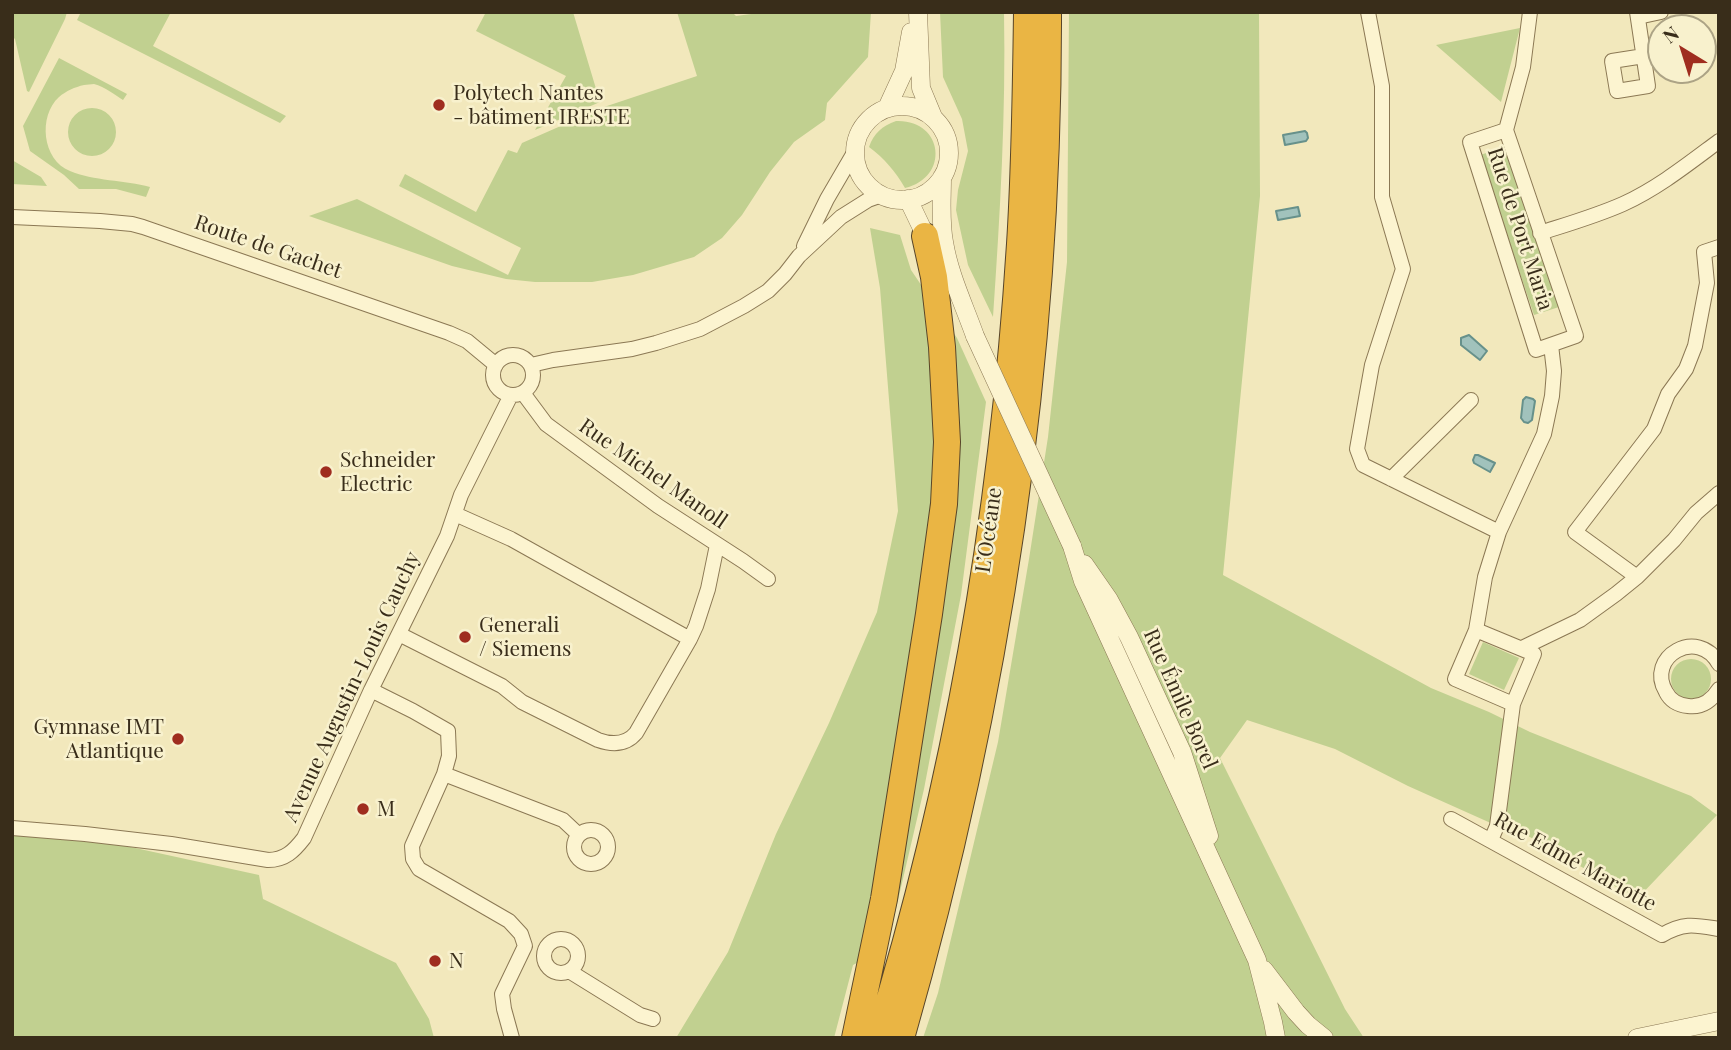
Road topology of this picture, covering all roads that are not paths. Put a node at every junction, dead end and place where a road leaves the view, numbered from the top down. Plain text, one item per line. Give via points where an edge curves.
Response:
1 (916, 12) edge
2 (1027, 12) edge
3 (1048, 12) edge
4 (1368, 12) edge
5 (1530, 12) edge
6 (1661, 12) edge
7 (1637, 14) edge
8 (1644, 56) dead end
9 (887, 108) junction
10 (933, 117) junction
11 (1506, 130) junction
12 (1719, 141) edge
13 (855, 152) junction
14 (942, 177) junction
15 (882, 195) junction
16 (908, 199) junction
17 (12, 217) edge
18 (1540, 233) junction
19 (925, 236) junction
20 (1719, 247) edge
21 (799, 256) junction
22 (975, 336) junction
23 (1551, 345) junction
24 (496, 365) junction
25 (531, 365) junction
26 (517, 394) junction
27 (1471, 400) dead end
28 (1391, 479) junction
29 (1719, 493) edge
30 (455, 514) junction
31 (1499, 532) junction
32 (717, 545) junction
33 (1637, 577) junction
34 (768, 579) dead end
35 (1476, 630) junction
36 (399, 634) junction
37 (690, 639) junction
38 (1522, 649) junction
39 (1717, 658) edge
40 (1719, 689) edge
41 (371, 690) junction
42 (1513, 704) junction
43 (444, 774) junction
44 (1451, 818) dead end
45 (12, 828) edge
46 (579, 835) dead end
47 (1491, 840) junction
48 (1719, 929) edge
49 (525, 946) junction
50 (545, 949) junction
51 (1257, 960) junction
52 (569, 971) junction
53 (653, 1019) dead end
54 (1719, 1021) edge
55 (512, 1038) edge
56 (855, 1038) edge
57 (878, 1038) edge
58 (901, 1038) edge
59 (1276, 1038) edge
60 (1324, 1038) edge
61 (1637, 1038) edge

1 - 9 street via 904,71
1 - 10 street via 921,88
2 - 57 highway, L’Océane via 1016,298 988,545 943,786
3 - 58 highway, L’Océane via 1041,256 1014,520 968,776
4 - 28 street via 1382,86 1382,197 1404,269 1372,365 1357,449 1363,465
5 - 11 street, Rue de Port Maria
6 - 7 street
7 - 8 street
9 - 10 street via 906,106
9 - 13 street via 862,128
10 - 14 street via 948,145
11 - 18 street, Rue de Port Maria
11 - 23 street, Rue de Port Maria via 1470,142 1536,350
12 - 18 street via 1623,204
13 - 15 street via 862,178
13 - 21 street
14 - 16 street via 931,190
14 - 22 street, Rue Émile Borel via 944,243
15 - 16 street
15 - 21 street via 841,217
16 - 19 street, Rue Émile Borel
17 - 24 street, Route de Gachet via 143,227 449,332
18 - 23 street, Rue de Port Maria via 1576,336
19 - 22 street, Rue Émile Borel
19 - 56 highway via 943,359 944,503 884,899
20 - 33 street via 1704,252 1707,283 1686,369 1668,394 1654,429 1575,532
21 - 25 street via 768,290 700,329 656,344
22 - 51 street, Rue Émile Borel, bridge
23 - 31 street via 1554,371 1544,434
24 - 25 street via 515,355
24 - 26 street via 496,386
25 - 26 street via 533,379
26 - 30 street, Avenue Augustin-Louis Cauchy
26 - 32 street, Rue Michel Manoll via 546,424
27 - 28 street
28 - 31 street
29 - 33 street
30 - 36 street, Avenue Augustin-Louis Cauchy
30 - 37 street via 511,539
31 - 35 street
32 - 34 street, Rue Michel Manoll
32 - 37 street
33 - 38 street via 1580,620
35 - 38 street
35 - 42 street via 1455,679
36 - 37 street via 608,744 624,742 636,733
36 - 41 street, Avenue Augustin-Louis Cauchy
38 - 42 street via 1534,654
39 - 40 street via 1687,646 1668,656 1661,676 1667,695 1685,706 1706,703
41 - 43 street via 448,731
41 - 45 street, Avenue Augustin-Louis Cauchy via 304,838 289,855 258,859 171,844
42 - 47 street via 1497,826
43 - 46 street via 563,820
43 - 49 street via 412,846 413,859 419,869 509,921
44 - 47 street, Rue Edmé Mariotte
47 - 48 street, Rue Edmé Mariotte via 1662,935 1689,925
49 - 50 street
49 - 55 street via 502,994
50 - 52 street via 544,960 550,968 559,973
50 - 52 street via 558,940 572,943 578,958
51 - 59 street, Rue Émile Borel
51 - 60 street, Rue Émile Borel via 1296,1012
52 - 53 street
54 - 61 street

